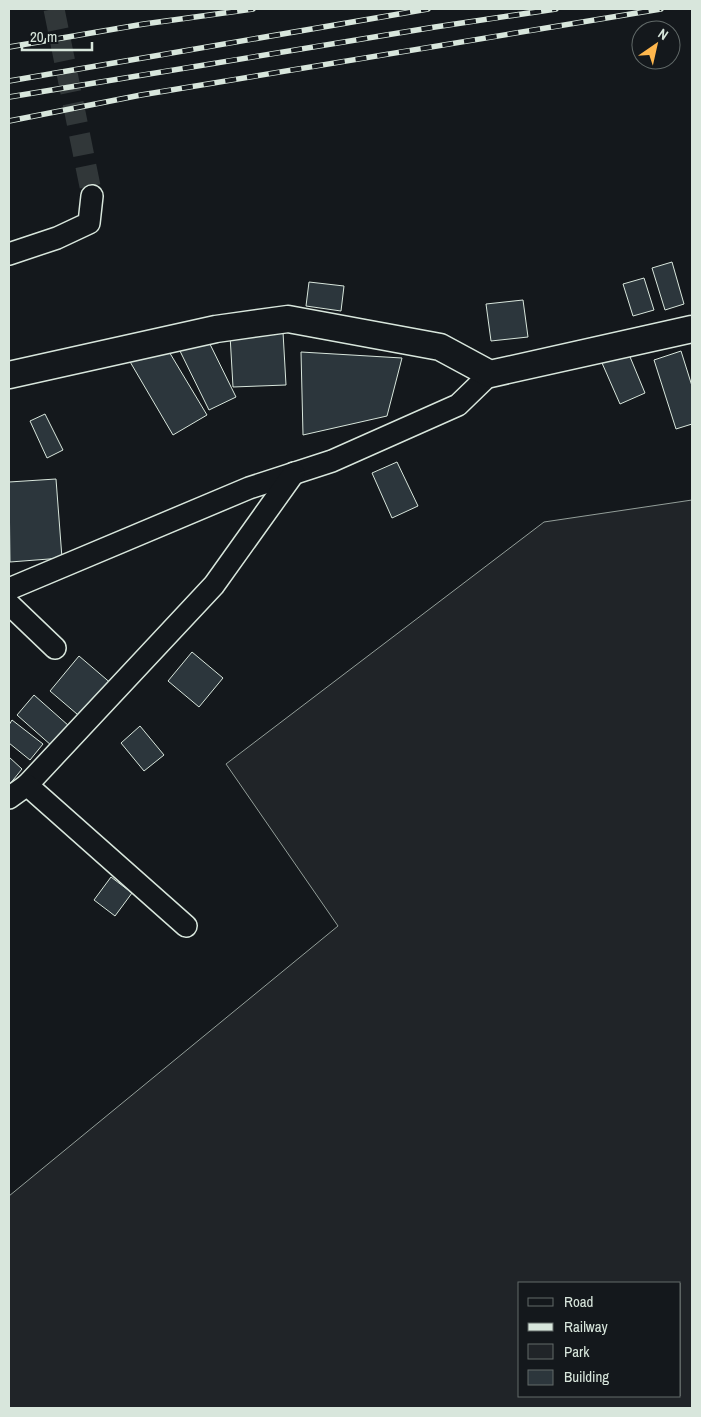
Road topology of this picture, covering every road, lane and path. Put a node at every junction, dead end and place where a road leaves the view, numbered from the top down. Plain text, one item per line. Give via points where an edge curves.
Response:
1 (92, 196) tunnel mouth
2 (9, 254) edge
3 (692, 328) edge
4 (490, 374) junction
5 (9, 375) edge
6 (294, 473) junction
7 (9, 589) edge
8 (9, 604) edge
9 (55, 648) dead end
10 (27, 785) junction
11 (9, 798) edge
12 (186, 926) dead end

1 - 2 street via 89,223
3 - 4 street
4 - 5 street via 440,348 288,319 216,329
4 - 6 street via 458,405 332,461
6 - 7 street via 249,488
6 - 10 street via 214,585
8 - 9 street
10 - 11 street
10 - 12 street

